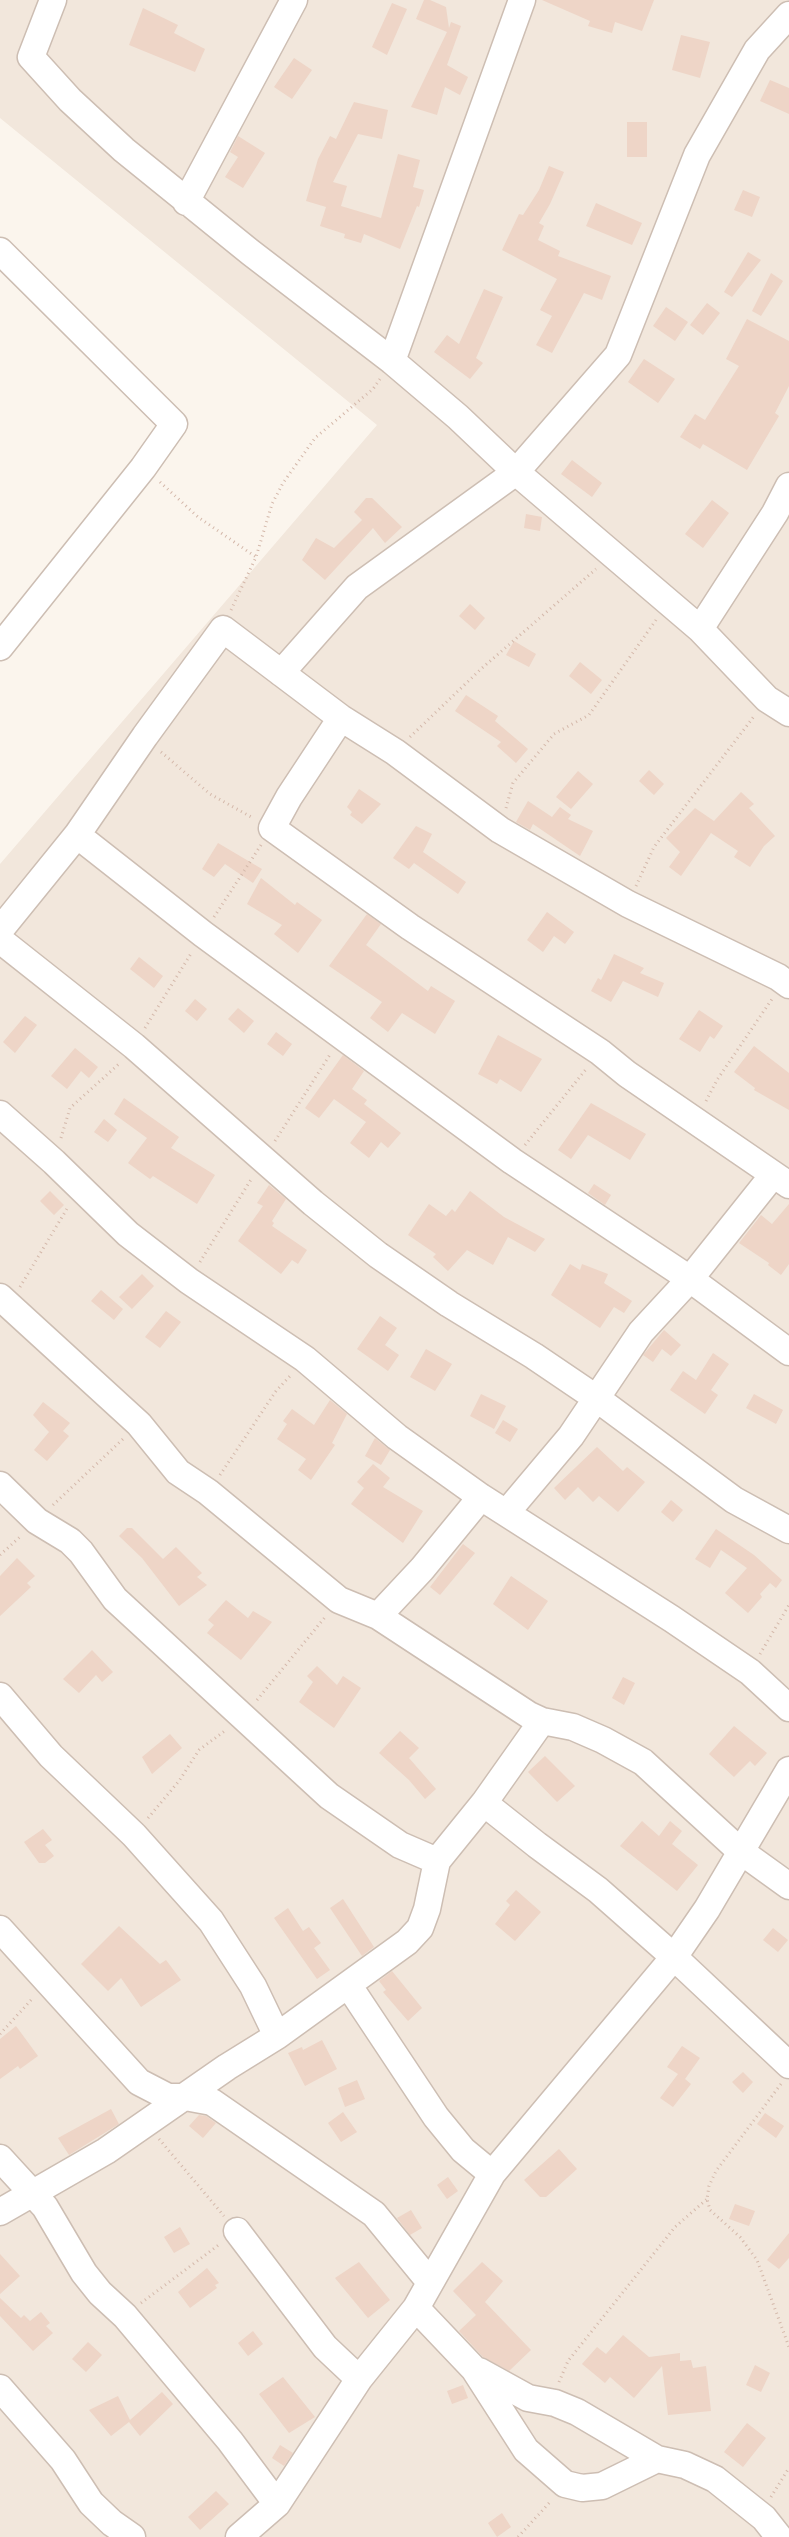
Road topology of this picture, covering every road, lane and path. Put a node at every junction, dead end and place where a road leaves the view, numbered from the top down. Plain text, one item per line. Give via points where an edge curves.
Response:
1 (53, 0) edge
2 (294, 0) edge
3 (522, 0) edge
4 (789, 14) edge
5 (186, 202) junction
6 (0, 251) edge
7 (392, 361) junction
8 (143, 468) junction
9 (516, 472) junction
10 (789, 486) edge
11 (612, 554) junction
12 (256, 557) junction
13 (668, 603) junction
14 (223, 629) junction
15 (700, 629) junction
16 (0, 647) edge
17 (281, 673) junction
18 (767, 699) junction
19 (789, 713) edge
20 (341, 718) junction
21 (144, 736) junction
22 (395, 752) junction
23 (272, 828) junction
24 (500, 830) junction
25 (77, 835) junction
26 (628, 904) junction
27 (0, 930) edge
28 (203, 934) junction
29 (0, 940) edge
30 (785, 975) edge
31 (134, 1046) junction
32 (600, 1052) junction
33 (0, 1114) edge
34 (695, 1121) junction
35 (512, 1161) junction
36 (54, 1162) junction
37 (781, 1180) edge
38 (80, 1187) junction
39 (690, 1279) junction
40 (4, 1302) edge
41 (789, 1352) edge
42 (305, 1359) junction
43 (596, 1398) junction
44 (139, 1424) junction
45 (0, 1485) edge
46 (208, 1492) junction
47 (481, 1497) junction
48 (507, 1512) junction
49 (37, 1521) junction
50 (789, 1530) edge
51 (0, 1555) edge
52 (789, 1605) edge
53 (378, 1616) junction
54 (750, 1672) junction
55 (0, 1696) edge
56 (789, 1708) edge
57 (542, 1721) junction
58 (789, 1770) edge
59 (484, 1803) junction
60 (739, 1850) junction
61 (437, 1861) junction
62 (789, 1886) edge
63 (0, 1930) edge
64 (674, 1957) junction
65 (47, 1982) junction
66 (349, 1986) junction
67 (0, 2034) edge
68 (277, 2036) junction
69 (786, 2073) edge
70 (185, 2096) junction
71 (150, 2118) junction
72 (0, 2158) edge
73 (492, 2174) junction
74 (34, 2193) junction
75 (707, 2199) junction
76 (0, 2212) edge
77 (237, 2231) junction
78 (429, 2281) junction
79 (416, 2308) junction
80 (125, 2316) junction
81 (789, 2347) edge
82 (474, 2368) junction
83 (359, 2379) junction
84 (0, 2388) edge
85 (555, 2403) junction
86 (656, 2458) junction
87 (789, 2468) edge
88 (565, 2484) junction
89 (277, 2504) junction
90 (771, 2527) edge
91 (132, 2537) edge
92 (239, 2537) edge
93 (518, 2537) edge

1 - 5 street via 31,57 70,100
2 - 5 street
3 - 7 street
4 - 9 street via 756,50 697,155 618,355
5 - 7 street
6 - 8 street via 174,424
7 - 9 street
7 - 12 path via 373,389 315,438 283,483 272,504
8 - 12 path via 198,517
8 - 16 street
9 - 11 street
9 - 17 street via 357,587
10 - 15 street
11 - 13 street
11 - 22 path via 481,669
12 - 14 path
13 - 15 street
13 - 24 path via 589,715 554,734 513,783
14 - 17 street
14 - 21 street
15 - 18 street
17 - 20 street
18 - 19 street
18 - 26 path via 654,847
20 - 22 street
20 - 23 street
21 - 23 path via 210,794
21 - 25 street
22 - 24 street
23 - 28 path
23 - 32 street via 410,927
24 - 26 street
25 - 27 street
25 - 28 street
26 - 30 street
28 - 31 path
28 - 35 street
29 - 31 street
30 - 34 path via 772,1000 717,1080
31 - 36 path via 113,1070 70,1108
31 - 43 street via 313,1203 378,1255
32 - 34 street
32 - 35 path
33 - 36 street
34 - 37 street
35 - 39 street
36 - 38 street
37 - 39 street
38 - 40 path
38 - 42 street via 128,1234 189,1281
39 - 41 street
39 - 43 street via 641,1332
40 - 44 street
42 - 46 path via 276,1391
42 - 47 street via 397,1437
43 - 48 street via 565,1444
43 - 50 street via 734,1500
44 - 46 street via 178,1472
44 - 49 path
45 - 49 street
46 - 53 street via 340,1600
47 - 48 street
47 - 53 street via 422,1569
48 - 54 street
49 - 51 path
49 - 61 street via 70,1541 115,1599 329,1796 400,1846
52 - 54 path
53 - 57 street via 518,1709
54 - 56 street
55 - 68 street via 51,1756 134,1835 211,1921 253,1986
57 - 59 street
57 - 60 street via 573,1727 643,1762
58 - 60 street
59 - 61 street
59 - 64 street via 598,1890
60 - 62 street
60 - 64 street via 707,1909
61 - 66 street via 420,1928 407,1942
63 - 65 street
64 - 69 street
64 - 73 street
65 - 67 path
65 - 70 street via 139,2082 168,2097
66 - 68 street
66 - 73 street via 436,2118 463,2150
68 - 70 street
69 - 75 path via 716,2171
70 - 71 street
70 - 78 street via 212,2102 374,2214
71 - 74 street via 106,2151
71 - 77 path via 161,2143
72 - 74 street
73 - 78 street
74 - 76 street
74 - 80 street via 84,2273
75 - 81 path via 710,2210 740,2237 756,2260
75 - 85 path via 675,2226 568,2361
77 - 80 path
77 - 83 street via 325,2347
78 - 79 street
79 - 82 street
79 - 83 street
80 - 89 street via 230,2441
82 - 85 street via 528,2398
82 - 88 street via 526,2450
83 - 89 street
84 - 91 street via 63,2460 91,2502
85 - 86 street via 577,2412
86 - 88 street via 602,2486 582,2488
86 - 90 street via 685,2465 715,2479
87 - 90 path via 774,2491
88 - 93 path
89 - 92 street

